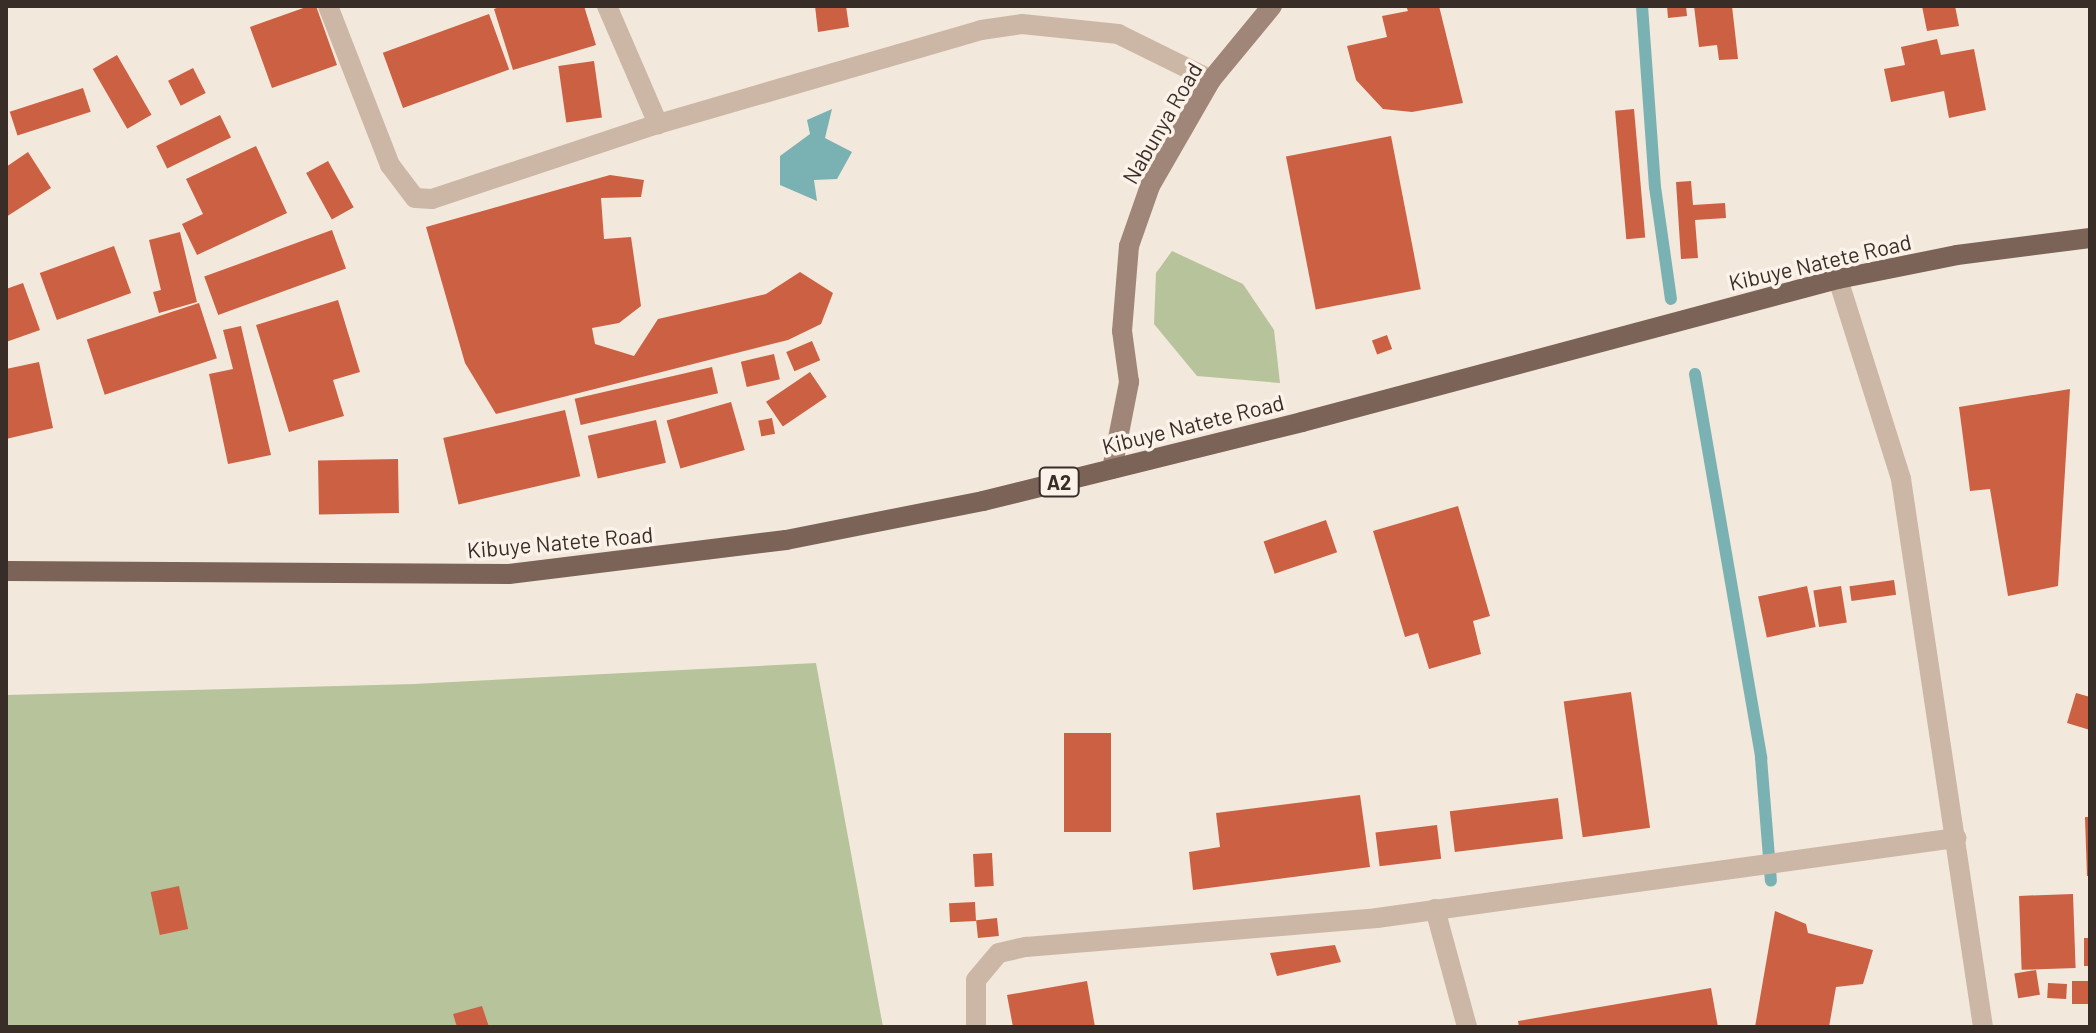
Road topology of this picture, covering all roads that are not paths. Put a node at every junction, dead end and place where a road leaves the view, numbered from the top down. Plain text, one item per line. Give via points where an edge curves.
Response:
1 (328, 6) edge
2 (607, 6) edge
3 (1272, 6) edge
4 (1211, 80) junction
5 (658, 124) junction
6 (2090, 238) edge
7 (1838, 279) junction
8 (1112, 469) junction
9 (6, 571) edge
10 (1956, 838) junction
11 (1435, 909) junction
12 (976, 1027) edge
13 (1467, 1027) edge
14 (1983, 1027) edge

1 - 5 street via 390,165 415,198 432,199
2 - 5 street
3 - 4 main road, Nabunya Road
4 - 5 street via 1118,34 1022,24 981,30
4 - 8 main road, Nabunya Road via 1150,186 1129,246 1122,331 1129,382
6 - 7 main road, Kibuye Natete Road / A2 via 1957,255
7 - 8 main road, Kibuye Natete Road / A2
7 - 10 street via 1901,479
8 - 9 main road, Kibuye Natete Road / A2 via 786,540 580,569 436,575
10 - 11 street
10 - 14 street
11 - 12 street via 999,953 976,980
11 - 13 street

